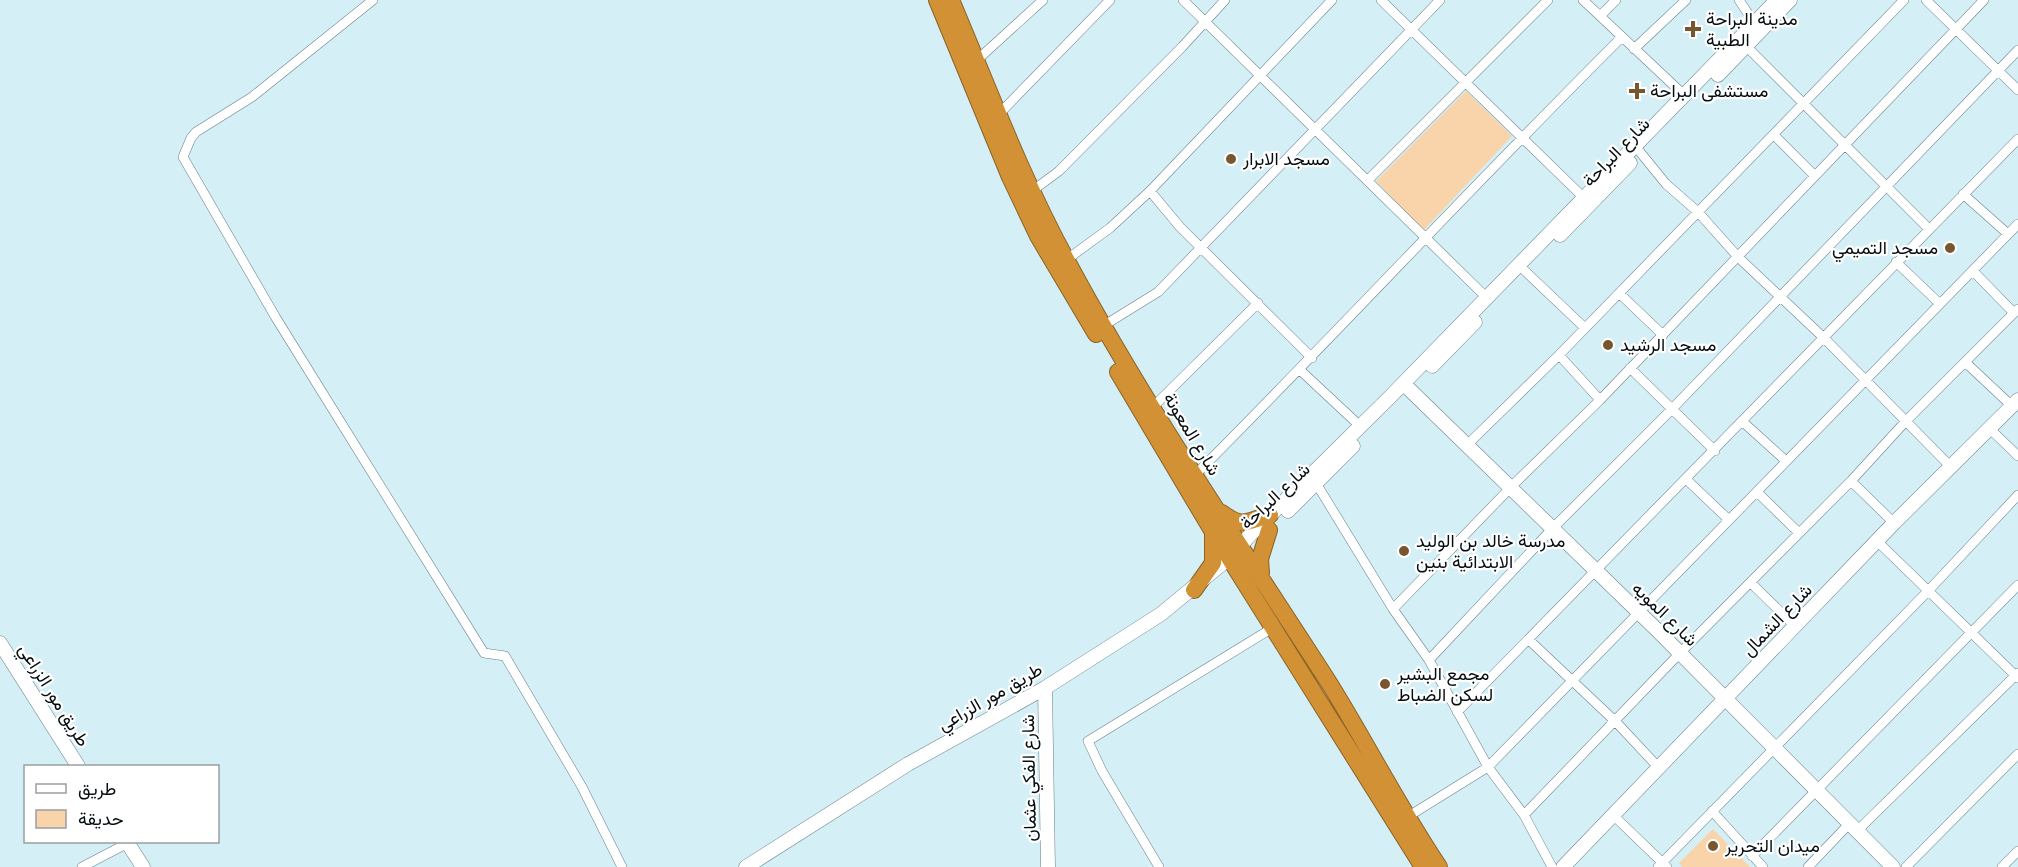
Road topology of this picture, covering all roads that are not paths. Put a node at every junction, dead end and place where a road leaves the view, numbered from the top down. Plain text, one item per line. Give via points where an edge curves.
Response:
1 (373, 0) edge
2 (937, 0) edge
3 (951, 0) edge
4 (1043, 0) edge
5 (1110, 0) edge
6 (1183, 0) edge
7 (1225, 0) edge
8 (1332, 0) edge
9 (1381, 0) edge
10 (1440, 0) edge
11 (1548, 0) edge
12 (1583, 0) edge
13 (1616, 0) edge
14 (1686, 0) edge
15 (1739, 0) edge
16 (1777, 0) edge
17 (1791, 0) edge
18 (1904, 0) edge
19 (1926, 0) edge
20 (1984, 0) edge
21 (1600, 16) junction
22 (1205, 21) junction
23 (1757, 27) junction
24 (1955, 29) junction
25 (1411, 31) junction
26 (1622, 37) junction
27 (1746, 46) junction
28 (1634, 49) junction
29 (2018, 50) edge
30 (976, 61) junction
31 (1998, 70) junction
32 (1260, 75) junction
33 (1465, 84) junction
34 (2018, 90) edge
35 (1685, 96) junction
36 (1804, 103) junction
37 (999, 114) junction
38 (1316, 130) junction
39 (1774, 135) junction
40 (1521, 138) junction
41 (2018, 138) edge
42 (1844, 145) junction
43 (1640, 152) junction
44 (1815, 176) junction
45 (1368, 180) junction
46 (1886, 185) junction
47 (1032, 191) junction
48 (1150, 191) junction
49 (1963, 194) junction
50 (1583, 197) junction
51 (1698, 212) junction
52 (2018, 224) edge
53 (1929, 229) junction
54 (2008, 234) junction
55 (1423, 237) junction
56 (1203, 248) junction
57 (1738, 257) junction
58 (1066, 260) junction
59 (1896, 262) junction
60 (1524, 270) junction
61 (1973, 272) junction
62 (1619, 293) junction
63 (1781, 296) junction
64 (1486, 297) junction
65 (1258, 303) junction
66 (1940, 304) junction
67 (2016, 311) edge
68 (1103, 326) junction
69 (1585, 328) junction
70 (1663, 335) junction
71 (1824, 338) junction
72 (1559, 355) junction
73 (1312, 358) junction
74 (1965, 362) junction
75 (1630, 368) junction
76 (1300, 370) junction
77 (1864, 380) junction
78 (1409, 390) junction
79 (1600, 400) junction
80 (2015, 403) edge
81 (1153, 407) junction
82 (1672, 409) junction
83 (1743, 422) junction
84 (1905, 422) junction
85 (1360, 426) junction
86 (1989, 428) junction
87 (1466, 446) junction
88 (1715, 451) junction
89 (2018, 456) edge
90 (1785, 460) junction
91 (1951, 467) junction
92 (1195, 475) junction
93 (1687, 480) junction
94 (1851, 481) junction
95 (1316, 483) junction
96 (1510, 488) junction
97 (1757, 492) junction
98 (2018, 495) edge
99 (1215, 508) junction
100 (1729, 520) junction
101 (1270, 522) junction
102 (1894, 523) junction
103 (1552, 529) junction
104 (1213, 532) junction
105 (1799, 533) junction
106 (1878, 541) junction
107 (1242, 546) junction
108 (1229, 558) junction
109 (1596, 572) junction
110 (1263, 580) junction
111 (1752, 583) junction
112 (2018, 585) edge
113 (1194, 590) junction
114 (1929, 590) junction
115 (1393, 609) junction
116 (1639, 612) junction
117 (1274, 627) junction
118 (1796, 627) junction
119 (1974, 632) junction
120 (1529, 640) junction
121 (0, 643) edge
122 (1680, 653) junction
123 (1429, 660) junction
124 (2017, 675) edge
125 (1572, 680) junction
126 (1045, 688) junction
127 (1725, 700) junction
128 (1457, 712) junction
129 (1616, 722) junction
130 (1773, 749) junction
131 (2018, 754) edge
132 (77, 765) edge
133 (1488, 766) junction
134 (1659, 768) junction
135 (1816, 790) junction
136 (1712, 811) junction
137 (1524, 815) junction
138 (1613, 815) junction
139 (1409, 816) junction
140 (1853, 828) junction
141 (125, 843) edge
142 (128, 843) edge
143 (2018, 851) edge
144 (1421, 856) edge
145 (1752, 856) junction
146 (1884, 864) edge
147 (1662, 866) edge
148 (82, 867) edge
149 (143, 867) edge
150 (622, 867) edge
151 (746, 867) edge
152 (1048, 867) edge
153 (1159, 867) edge
154 (1439, 867) edge
155 (1552, 867) edge
156 (1563, 867) edge
157 (1763, 867) edge
158 (1808, 867) edge
159 (1906, 867) edge
160 (2002, 867) edge

1 - 150 street via 252,97 196,132 183,157 276,318 484,653 505,656 582,787
2 - 104 highway, شارع المعونة via 1038,236
3 - 30 highway, شارع المعونة
4 - 30 street
5 - 37 street
6 - 22 street
7 - 22 street
8 - 32 street
9 - 25 street
10 - 25 street
11 - 33 street
12 - 21 street
13 - 21 street
14 - 28 street
15 - 23 street
16 - 23 street, شارع البراحة
17 - 23 street, شارع البراحة
18 - 36 street
19 - 24 street
20 - 24 street
21 - 26 street
22 - 32 street
22 - 47 street via 1059,171
23 - 27 street, شارع البراحة
23 - 35 street, شارع البراحة
24 - 31 street
24 - 42 street
25 - 33 street
25 - 38 street
26 - 28 street
26 - 40 street
27 - 36 street
27 - 43 street, شارع البراحة
28 - 35 street
29 - 31 street
30 - 37 highway, شارع المعونة
31 - 34 street
31 - 46 street
32 - 38 street
32 - 48 street
33 - 40 street
33 - 45 street
35 - 50 street, شارع البراحة
36 - 39 street
36 - 42 street
37 - 47 highway, شارع المعونة
38 - 45 street
38 - 56 street
39 - 44 street
39 - 51 street
40 - 50 street
40 - 55 street
41 - 49 street
42 - 44 street
42 - 46 street
43 - 51 street via 1666,184
43 - 60 street, شارع البراحة
44 - 57 street
45 - 55 street
46 - 53 street
46 - 63 street
47 - 58 highway, شارع المعونة
48 - 56 street
48 - 58 street via 1110,228
49 - 53 street
49 - 54 street
50 - 64 street, شارع البراحة
51 - 57 street
51 - 62 street
52 - 54 street
53 - 59 street
54 - 61 street
55 - 64 street
55 - 73 street
56 - 65 street
56 - 68 street via 1154,296
57 - 63 street
57 - 70 street
58 - 68 highway, شارع المعونة
59 - 66 street
59 - 71 street
60 - 69 street
60 - 78 street, شارع البراحة
61 - 66 street
61 - 67 street
62 - 69 street
62 - 70 street
63 - 71 street
63 - 82 street
64 - 85 street, شارع البراحة
65 - 73 street
65 - 81 street
66 - 77 street
67 - 74 street
68 - 81 highway, شارع المعونة
69 - 72 street
70 - 75 street
71 - 77 street
71 - 83 street
72 - 79 street
72 - 87 street
73 - 76 street
74 - 80 street
74 - 84 street
75 - 79 street
75 - 82 street
76 - 85 street
76 - 92 street
77 - 84 street
77 - 90 street
78 - 87 street, شارع المويه
78 - 95 street, شارع البراحة
79 - 96 street
80 - 86 street, شارع الشمال
81 - 92 highway, شارع المعونة
82 - 88 street
82 - 103 street
83 - 88 street
83 - 90 street
84 - 91 street
84 - 94 street
85 - 101 street, شارع البراحة
86 - 89 street
86 - 91 street, شارع الشمال
87 - 96 street, شارع المويه
88 - 93 street
90 - 97 street
91 - 102 street, شارع الشمال
92 - 99 highway, شارع المعونة
93 - 100 street
93 - 109 street
94 - 102 street
94 - 105 street
95 - 101 street, شارع البراحة
95 - 115 street
96 - 103 street, شارع المويه
96 - 115 street
97 - 100 street
97 - 105 street
98 - 114 street
99 - 101 highway via 1236,523
99 - 107 highway, شارع المعونة
100 - 116 street
101 - 107 street, شارع البراحة via 1253,543
101 - 110 highway via 1260,559
102 - 106 street, شارع الشمال
103 - 109 street, شارع المويه
103 - 123 street
104 - 108 highway, شارع المعونة
104 - 113 highway via 1213,562
105 - 111 street
106 - 114 street
106 - 118 street, شارع الشمال
107 - 108 street, طريق مور الزراعي
107 - 110 highway, شارع المعونة
108 - 113 street, طريق مور الزراعي
108 - 117 highway, شارع المعونة
109 - 116 street, شارع المويه
109 - 120 street
110 - 139 highway, شارع المعونة
111 - 118 street
111 - 122 street
112 - 119 street
113 - 126 street, طريق مور الزراعي
114 - 119 street
114 - 130 street
115 - 123 street
116 - 122 street, شارع المويه
116 - 125 street
117 - 144 highway, شارع المعونة
117 - 153 street via 1088,741
118 - 127 street, شارع الشمال
119 - 124 street
119 - 135 street
120 - 125 street
120 - 128 street
121 - 132 street, طريق مور الزراعي
122 - 127 street, شارع المويه
122 - 129 street
123 - 128 street
124 - 140 street
125 - 129 street
125 - 133 street
126 - 151 street, طريق مور الزراعي via 908,764
126 - 152 street, شارع الفكي عثمان
127 - 130 street, شارع المويه
127 - 134 street, شارع الشمال
128 - 133 street
129 - 134 street
129 - 137 street
130 - 135 street, شارع المويه
130 - 136 street
131 - 159 street
133 - 137 street
133 - 139 street
134 - 138 street, شارع الشمال
135 - 140 street, شارع المويه
135 - 145 street
136 - 145 street
136 - 147 street
137 - 155 street
138 - 147 street
138 - 156 street, شارع الشمال
139 - 144 highway, شارع المعونة
140 - 146 street, شارع المويه
140 - 158 street
141 - 148 street
142 - 149 street
143 - 160 street
144 - 154 highway, شارع المعونة
145 - 157 street

